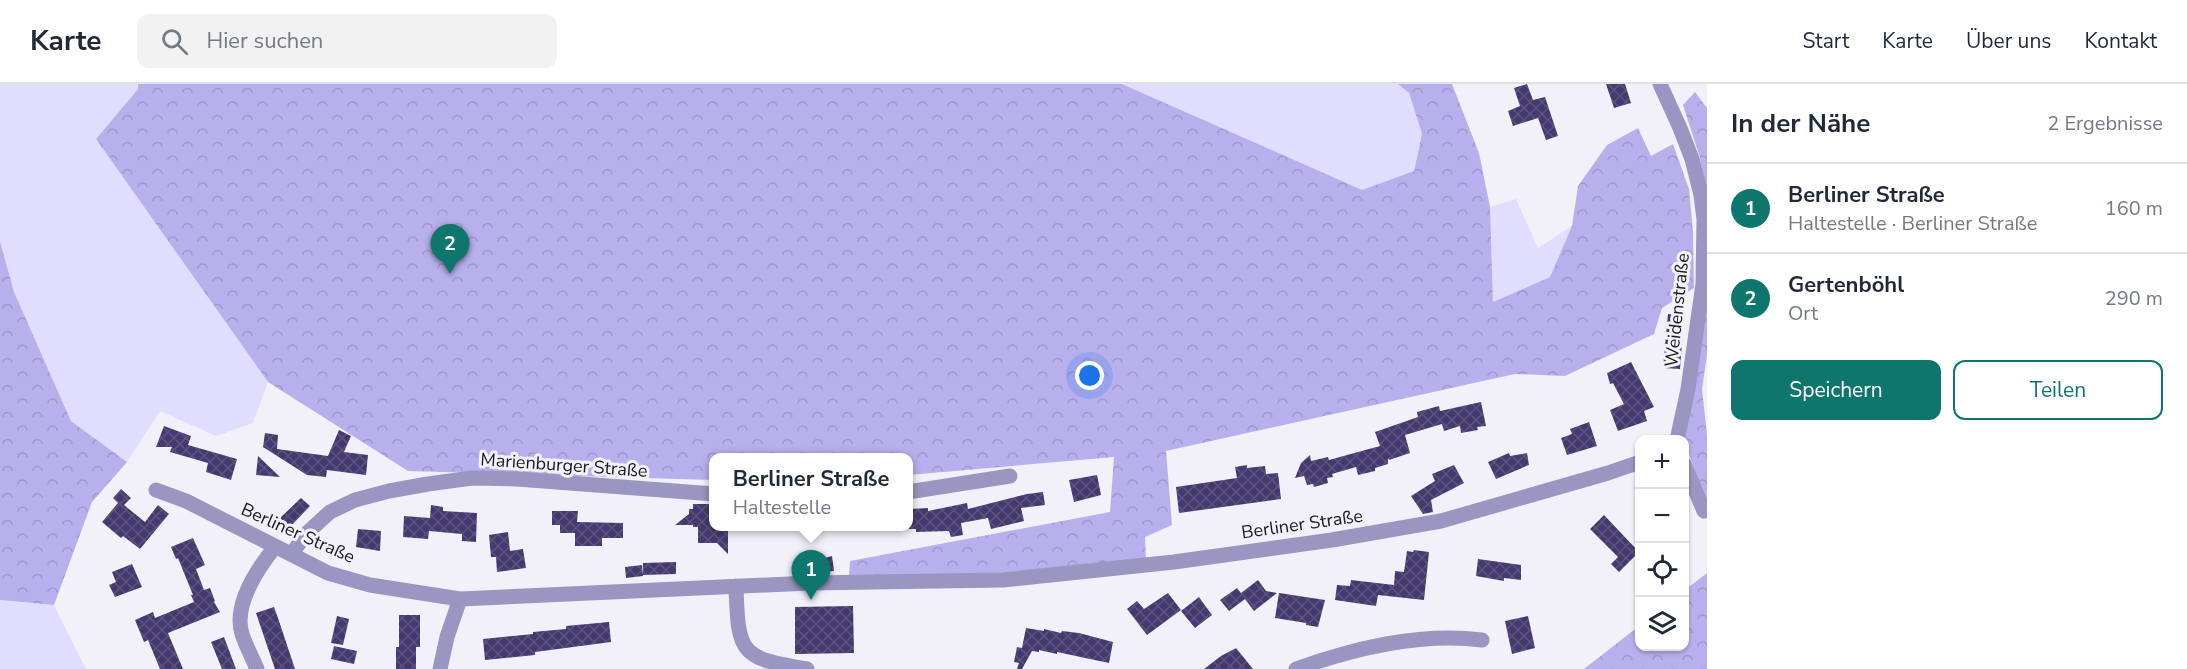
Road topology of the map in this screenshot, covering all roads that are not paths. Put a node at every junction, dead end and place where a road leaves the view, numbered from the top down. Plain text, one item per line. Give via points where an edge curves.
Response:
1 (1660, 84) edge
2 (1678, 435) edge
3 (1635, 464) edge
4 (1010, 476) dead end
5 (1689, 476) edge
6 (156, 490) dead end
7 (913, 491) edge
8 (709, 494) edge
9 (1704, 512) dead end
10 (275, 548) junction
11 (292, 554) junction
12 (736, 586) junction
13 (460, 599) junction
14 (1482, 640) dead end
15 (256, 669) edge
16 (440, 669) edge
17 (807, 669) edge
18 (1296, 669) edge

1 - 2 street, Weidenstraße via 1686,142 1704,219 1703,284
3 - 12 street, Berliner Straße via 1441,521 1174,562 1003,580
4 - 7 street
5 - 9 street
6 - 10 street, Berliner Straße via 186,501
8 - 11 street, Marienburger Straße via 517,479 472,478 428,484 389,490 330,512
10 - 11 street, Berliner Straße
10 - 15 street via 251,585 240,619
11 - 13 street, Berliner Straße via 328,573 370,585
12 - 13 street, Berliner Straße
12 - 17 street via 738,622 746,649 756,658
13 - 16 street
14 - 18 street via 1406,641

